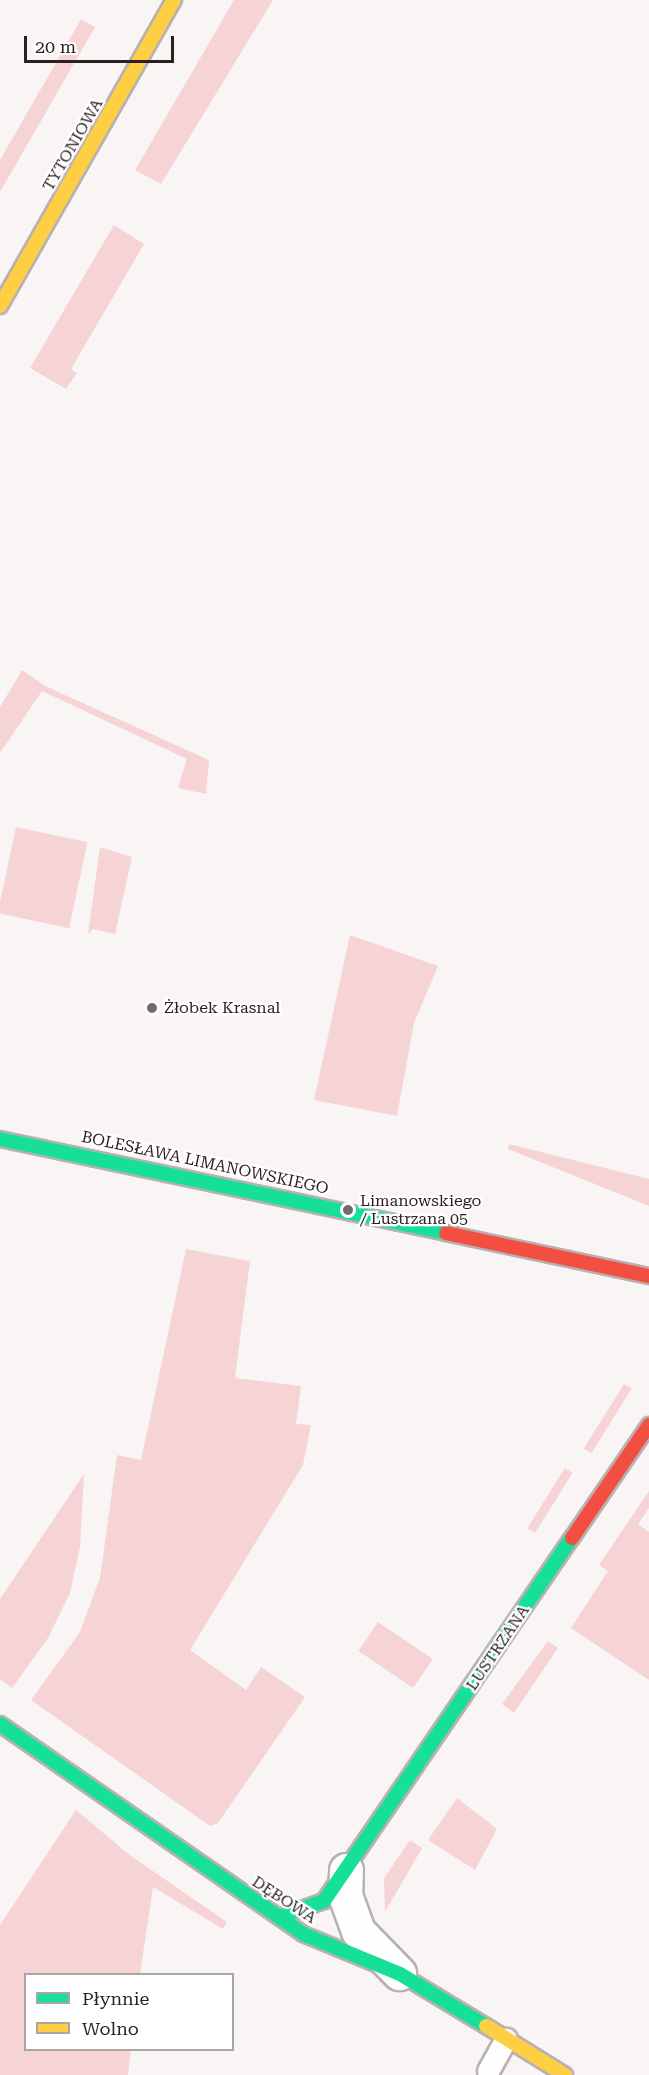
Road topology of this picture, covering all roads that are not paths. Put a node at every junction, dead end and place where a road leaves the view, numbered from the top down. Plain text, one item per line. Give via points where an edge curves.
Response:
1 (174, 0) edge
2 (0, 306) edge
3 (0, 1139) edge
4 (649, 1276) edge
5 (649, 1425) edge
6 (0, 1724) edge
7 (346, 1870) junction
8 (279, 1917) junction
9 (400, 1974) junction
10 (506, 2039) junction
11 (488, 2072) dead end
12 (565, 2075) edge

1 - 2 street, TYTONIOWA
3 - 4 street, BOLESŁAWA LIMANOWSKIEGO
5 - 7 street, LUSTRZANA
6 - 8 street, DĘBOWA
7 - 8 street, LUSTRZANA via 324,1901
7 - 9 street via 345,1895 358,1931
8 - 9 street, DĘBOWA via 303,1934
9 - 10 street, DĘBOWA
10 - 11 lane
10 - 12 street, DĘBOWA

